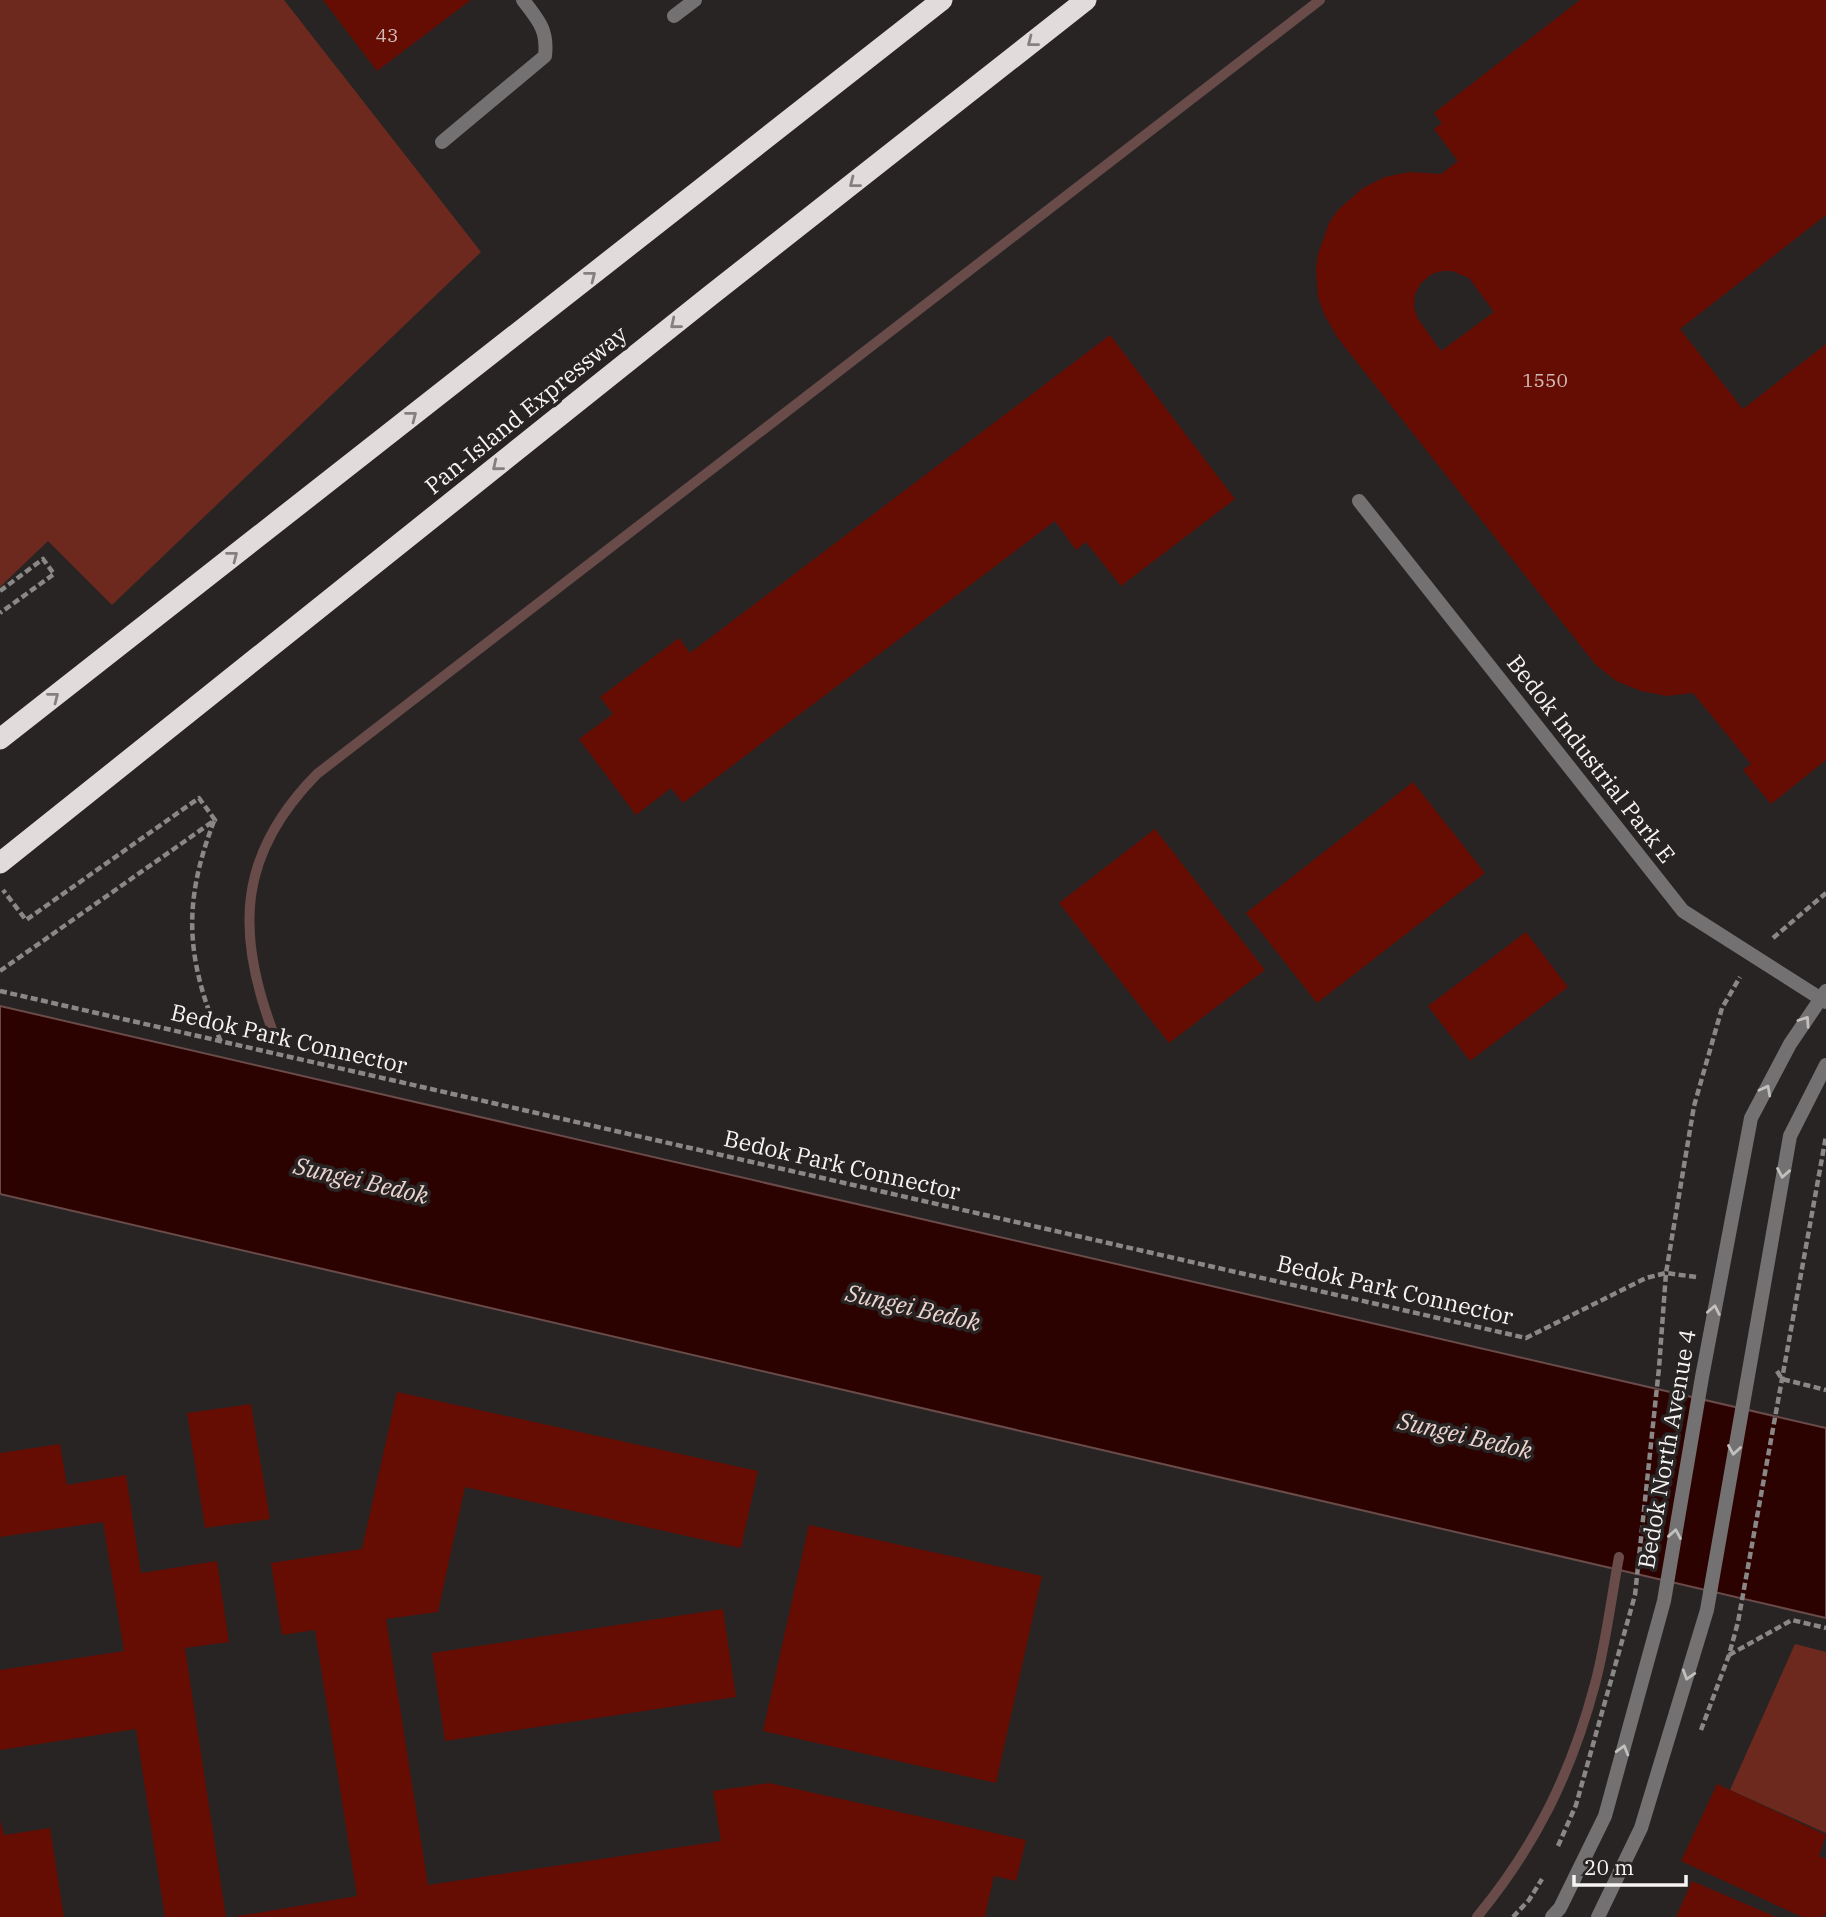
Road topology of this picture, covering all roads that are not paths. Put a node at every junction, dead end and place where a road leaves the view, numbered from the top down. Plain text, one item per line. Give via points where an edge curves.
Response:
1 (523, 0) edge
2 (695, 0) edge
3 (942, 0) edge
4 (1086, 0) edge
5 (674, 16) dead end
6 (442, 142) dead end
7 (1359, 501) dead end
8 (0, 739) edge
9 (0, 863) edge
10 (1824, 997) edge
11 (1826, 1065) edge
12 (1552, 1917) edge
13 (1598, 1917) edge

1 - 6 street via 544,29 545,56
2 - 5 street
8 -> 3 highway
4 -> 9 highway, Pan-Island Expressway
7 - 10 street, Bedok Industrial Park E via 1683,911
12 -> 10 street, Bedok North Avenue 4 via 1605,1816 1664,1601 1751,1118 1790,1044
11 -> 13 street via 1790,1136 1707,1610 1641,1828

